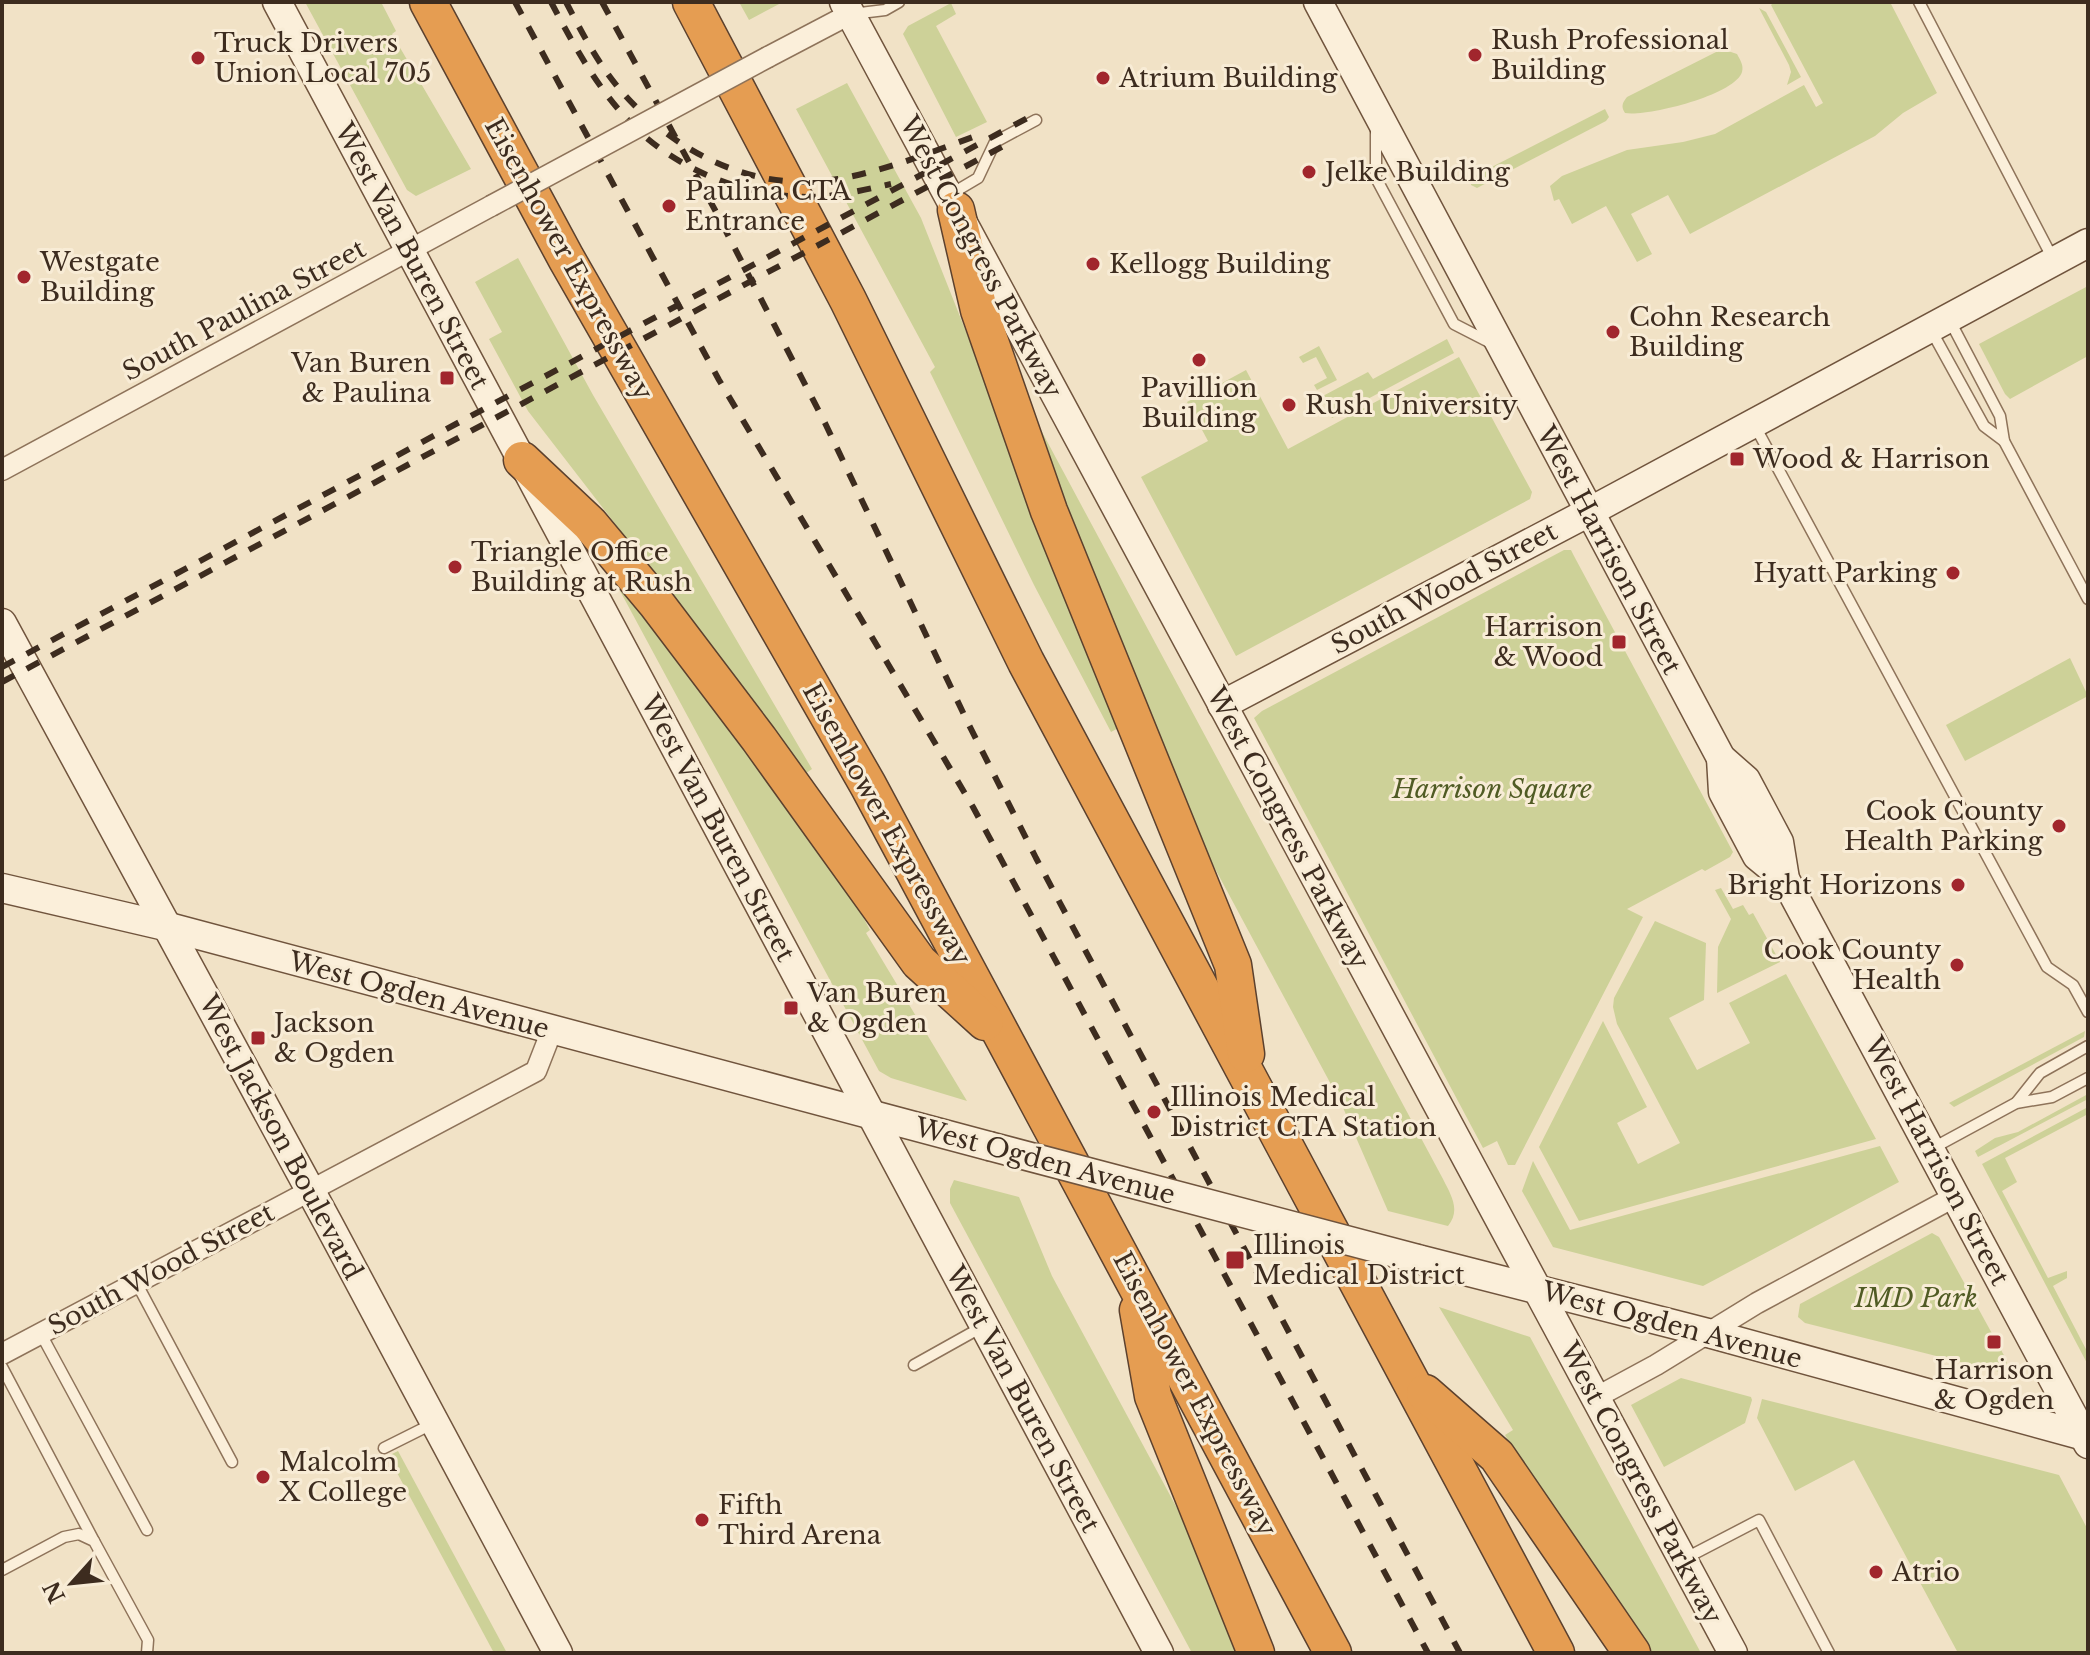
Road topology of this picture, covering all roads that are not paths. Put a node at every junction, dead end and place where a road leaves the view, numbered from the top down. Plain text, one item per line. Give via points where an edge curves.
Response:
1 (277, 2) edge
2 (428, 2) edge
3 (691, 2) edge
4 (899, 2) edge
5 (1318, 2) edge
6 (1919, 2) edge
7 (852, 6) edge
8 (1036, 120) dead end
9 (952, 203) junction
10 (2088, 243) edge
11 (409, 250) junction
12 (2054, 261) junction
13 (1940, 323) junction
14 (1754, 424) junction
15 (2004, 441) junction
16 (522, 460) junction
17 (2, 470) edge
18 (1589, 512) junction
19 (2088, 599) edge
20 (2, 623) edge
21 (1222, 705) junction
22 (2, 888) edge
23 (165, 926) junction
24 (2088, 1012) edge
25 (552, 1030) junction
26 (1004, 1039) junction
27 (2088, 1046) edge
28 (2088, 1078) edge
29 (1250, 1079) junction
30 (2016, 1103) junction
31 (872, 1115) junction
32 (1931, 1149) junction
33 (309, 1190) junction
34 (1956, 1196) junction
35 (1132, 1277) junction
36 (136, 1282) junction
37 (1535, 1287) junction
38 (984, 1326) junction
39 (1708, 1333) junction
40 (41, 1334) junction
41 (2, 1354) edge
42 (914, 1365) dead end
43 (2, 1367) edge
44 (1410, 1380) junction
45 (1595, 1398) junction
46 (434, 1423) junction
47 (2087, 1439) edge
48 (384, 1448) dead end
49 (232, 1462) dead end
50 (147, 1530) dead end
51 (94, 1541) junction
52 (1682, 1560) junction
53 (2, 1570) edge
54 (148, 1640) junction
55 (147, 1653) edge
56 (155, 1653) edge
57 (558, 1653) edge
58 (1159, 1653) edge
59 (1256, 1653) edge
60 (1333, 1653) edge
61 (1556, 1653) edge
62 (1632, 1653) edge
63 (1733, 1653) edge
64 (1829, 1653) edge

1 - 11 street, West Van Buren Street
2 - 26 highway, Eisenhower Expressway via 603,323 868,785
3 - 29 highway via 848,300 1026,662
4 - 7 lane via 885,10
5 - 18 street, West Harrison Street
6 - 12 lane
7 - 9 street, West Congress Parkway
7 - 11 street, South Paulina Street, bridge via 768,57
8 - 9 lane via 995,142 978,178
9 - 21 street, West Congress Parkway
9 - 29 highway via 979,310 1049,511 1233,965
10 - 12 street, South Wood Street
11 - 16 street, West Van Buren Street
11 - 17 street, South Paulina Street
12 - 13 street, South Wood Street
13 - 14 street, South Wood Street
13 - 15 lane via 2000,416
13 - 15 lane via 1984,426
14 - 18 street, South Wood Street
14 - 24 lane via 2047,967 2073,985
15 - 19 lane
16 - 26 highway via 590,524 656,603 919,962
16 - 31 street, West Van Buren Street
18 - 21 street, South Wood Street
18 - 32 street, West Harrison Street via 1721,758 1723,792 1757,856 1785,879
20 - 23 street, West Jackson Boulevard
21 - 37 street, West Congress Parkway
22 - 23 street, West Ogden Avenue
23 - 25 street, West Ogden Avenue
23 - 33 street, West Jackson Boulevard
25 - 31 street, West Ogden Avenue
25 - 33 street, South Wood Street via 536,1071
26 - 35 highway, Eisenhower Expressway
27 - 30 lane via 2040,1073
28 - 30 lane via 2052,1097
29 - 44 highway
30 - 32 lane
31 - 37 street, West Ogden Avenue, bridge
31 - 38 street, West Van Buren Street
32 - 34 street, West Harrison Street
33 - 36 street, South Wood Street
33 - 46 street, West Jackson Boulevard
34 - 39 street
34 - 47 street, West Harrison Street
35 - 59 highway via 1153,1396
35 - 60 highway, Eisenhower Expressway
36 - 40 street, South Wood Street
36 - 49 lane
37 - 39 street, West Ogden Avenue
37 - 45 street, West Congress Parkway
38 - 42 lane
38 - 58 street, West Van Buren Street
39 - 45 street
39 - 47 street, West Ogden Avenue
40 - 41 street, South Wood Street
40 - 50 lane
43 - 51 lane
44 - 61 highway
44 - 62 highway via 1497,1456
45 - 52 street, West Congress Parkway
46 - 48 lane
46 - 57 street, West Jackson Boulevard
51 - 53 lane via 79,1534 64,1537
51 - 54 lane
52 - 63 street, West Congress Parkway
52 - 64 lane via 1759,1520
54 - 55 lane
54 - 56 lane

